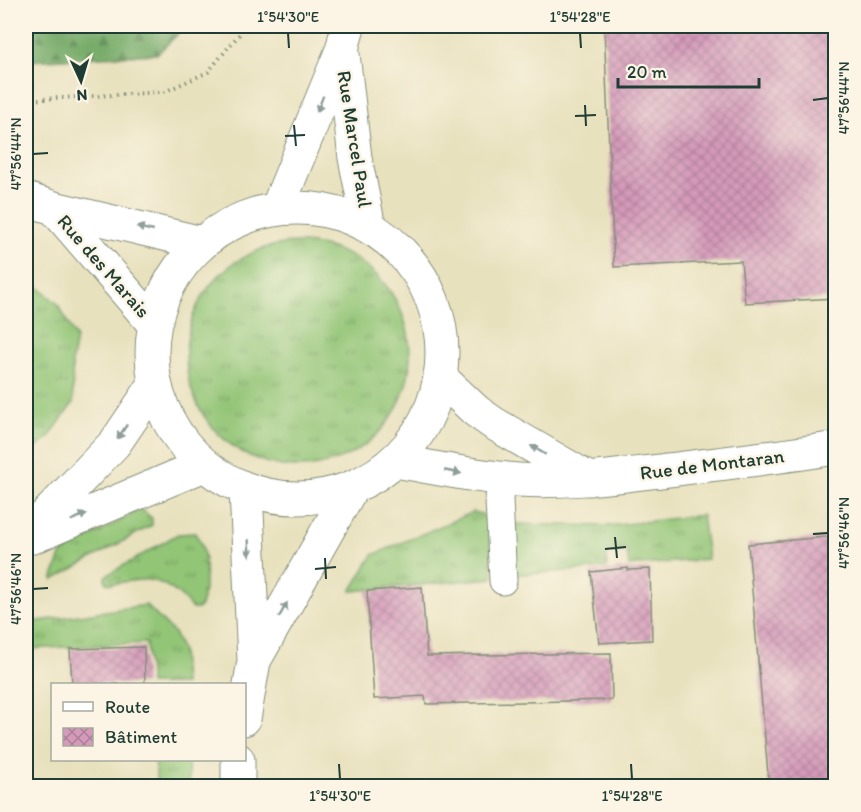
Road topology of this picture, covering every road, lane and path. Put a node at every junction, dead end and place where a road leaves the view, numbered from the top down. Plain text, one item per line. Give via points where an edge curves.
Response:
1 (243, 26) edge
2 (345, 38) edge
3 (26, 100) edge
4 (40, 203) edge
5 (277, 209) junction
6 (369, 227) junction
7 (202, 243) junction
8 (154, 324) junction
9 (441, 378) junction
10 (155, 384) junction
11 (836, 448) edge
12 (396, 461) junction
13 (204, 465) junction
14 (501, 478) junction
15 (589, 479) junction
16 (351, 489) junction
17 (246, 490) junction
18 (26, 538) edge
19 (503, 581) dead end
20 (254, 661) junction
21 (246, 707) edge
22 (238, 761) edge
23 (238, 786) edge

1 - 3 path via 208,72 164,92
2 -> 5 street, Rue Marcel Paul
2 - 6 street, Rue Marcel Paul via 355,158
7 -> 4 street, Rue des Marais
4 - 8 street, Rue des Marais
5 - 6 street via 340,214
5 - 7 street via 225,227
6 - 9 street via 398,249 421,276 436,308 443,342
7 - 8 street via 181,266 164,294
8 - 10 street via 151,354
9 - 12 street via 425,423
15 -> 9 street via 493,423
10 - 13 street via 172,429
10 -> 18 street via 115,443
11 - 15 street, Rue de Montaran
12 -> 14 street, Rue de Montaran
12 - 16 street
13 - 17 street
18 -> 13 street
14 - 15 street, Rue de Montaran
14 - 19 lane
16 - 17 street via 298,499
20 -> 16 street
17 -> 20 street
20 - 21 street
22 - 23 street

